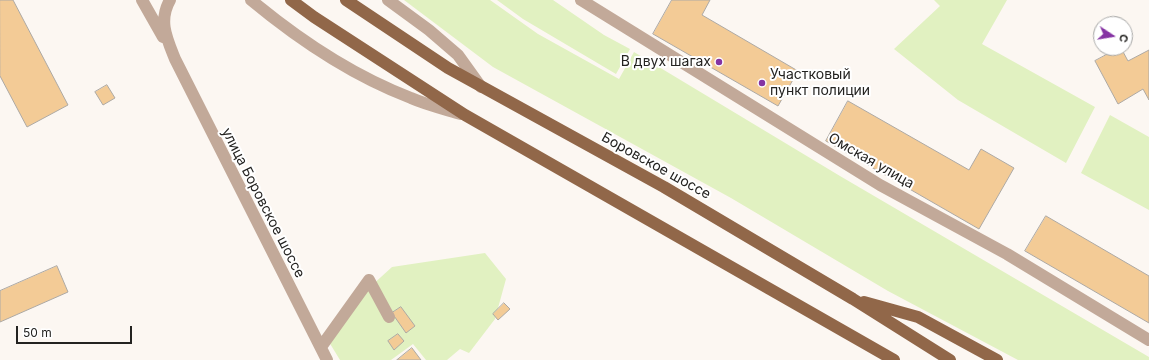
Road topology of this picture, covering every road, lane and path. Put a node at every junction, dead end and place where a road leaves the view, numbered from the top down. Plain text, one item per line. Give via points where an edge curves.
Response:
1 (142, 0) edge
2 (170, 0) edge
3 (251, 0) edge
4 (291, 0) edge
5 (346, 0) edge
6 (388, 0) edge
7 (581, 0) edge
8 (175, 59) junction
9 (481, 87) junction
10 (465, 115) junction
11 (853, 299) junction
12 (389, 317) dead end
13 (1149, 340) edge
14 (320, 347) junction
15 (890, 358) edge
16 (327, 360) edge
17 (950, 360) edge
18 (997, 360) edge

1 - 8 street
2 - 8 street via 163,23
3 - 10 street via 279,23 354,70 410,98
4 - 10 main road
5 - 9 main road, Боровское шоссе
6 - 9 street via 458,55
7 - 13 street, Омская улица via 873,181 1007,254
8 - 14 street, улица Боровское шоссе
9 - 11 main road, Боровское шоссе via 664,188
10 - 15 main road
11 - 17 main road, Боровское шоссе
11 - 18 main road via 918,317
12 - 14 street via 369,280
14 - 16 street, улица Боровское шоссе

